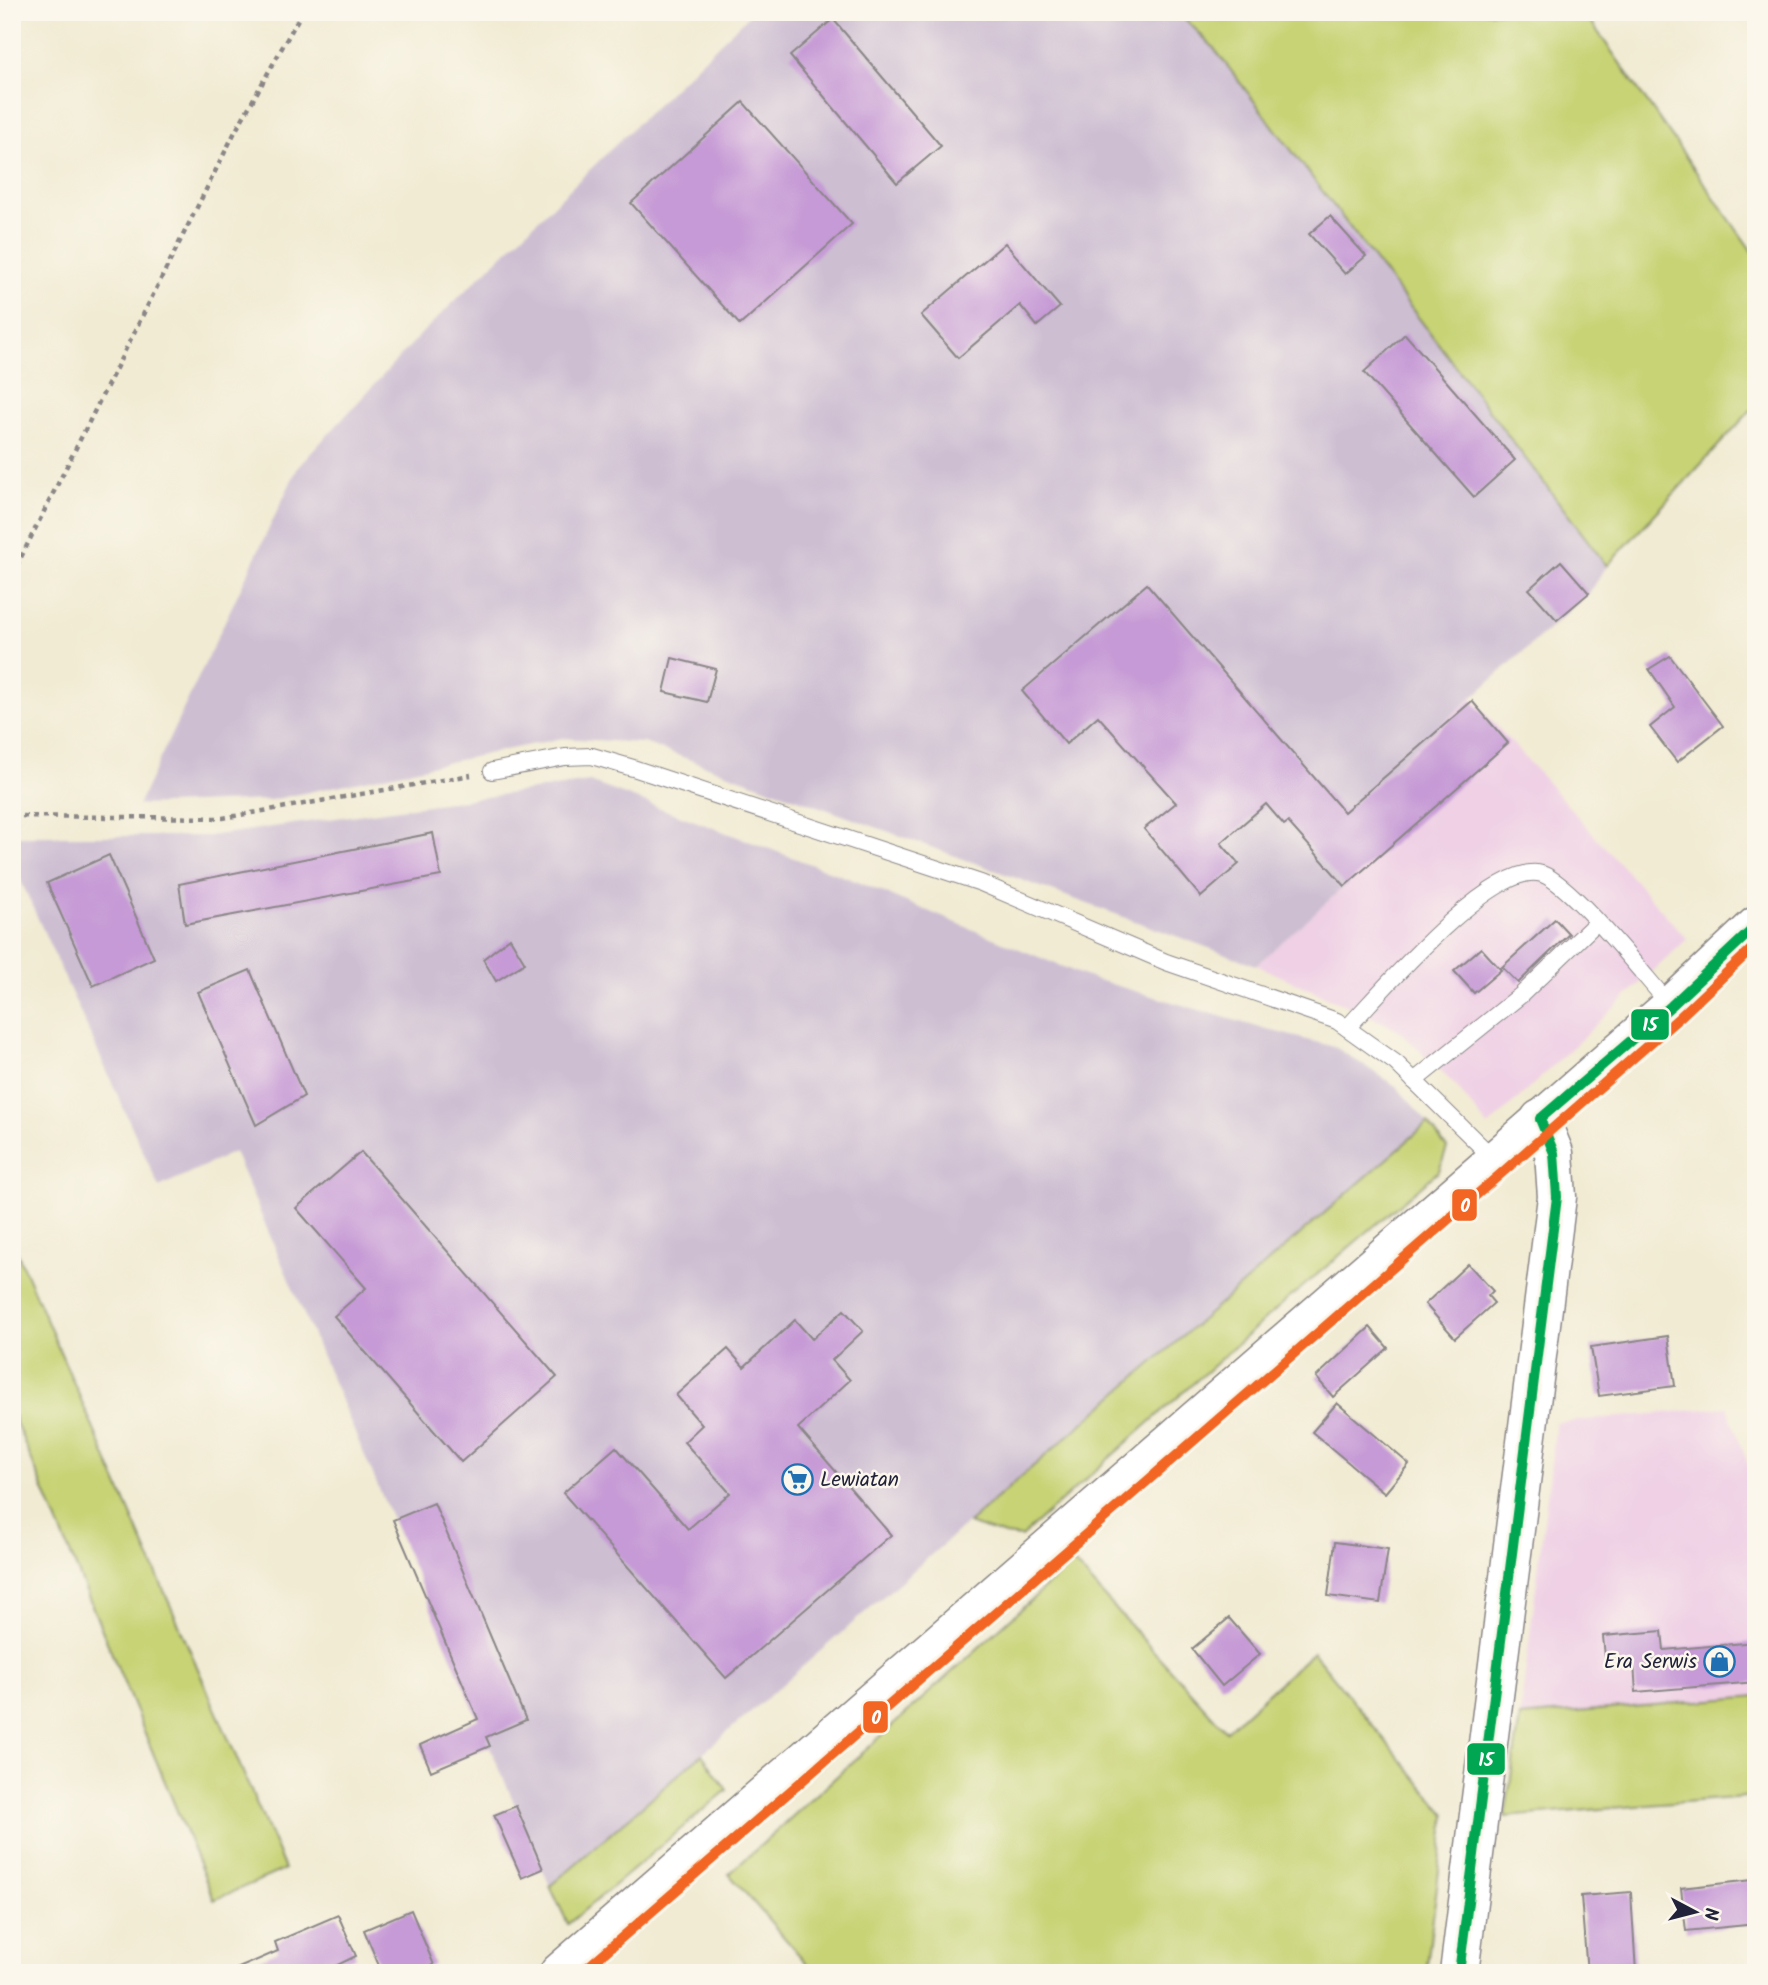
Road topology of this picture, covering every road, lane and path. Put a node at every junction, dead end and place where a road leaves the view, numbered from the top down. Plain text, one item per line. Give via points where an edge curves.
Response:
1 (302, 12) edge
2 (12, 575) edge
3 (492, 771) joint
4 (12, 816) edge
5 (1597, 922) junction
6 (1756, 926) edge
7 (1671, 1006) junction
8 (1347, 1028) junction
9 (1414, 1081) junction
10 (1540, 1119) junction
11 (1495, 1160) junction
12 (559, 1973) edge
13 (1459, 1973) edge

1 - 2 path via 235,132
3 - 4 path via 223,818
3 - 8 lane via 578,756 622,765 981,883 1166,962
5 - 7 lane
5 - 8 lane via 1550,878 1538,872 1523,873 1496,885 1442,928
5 - 9 lane via 1521,995
6 - 7 street
7 - 10 street
8 - 9 lane
9 - 11 lane
10 - 11 street
10 - 13 street via 1554,1153 1558,1197
11 - 12 street

